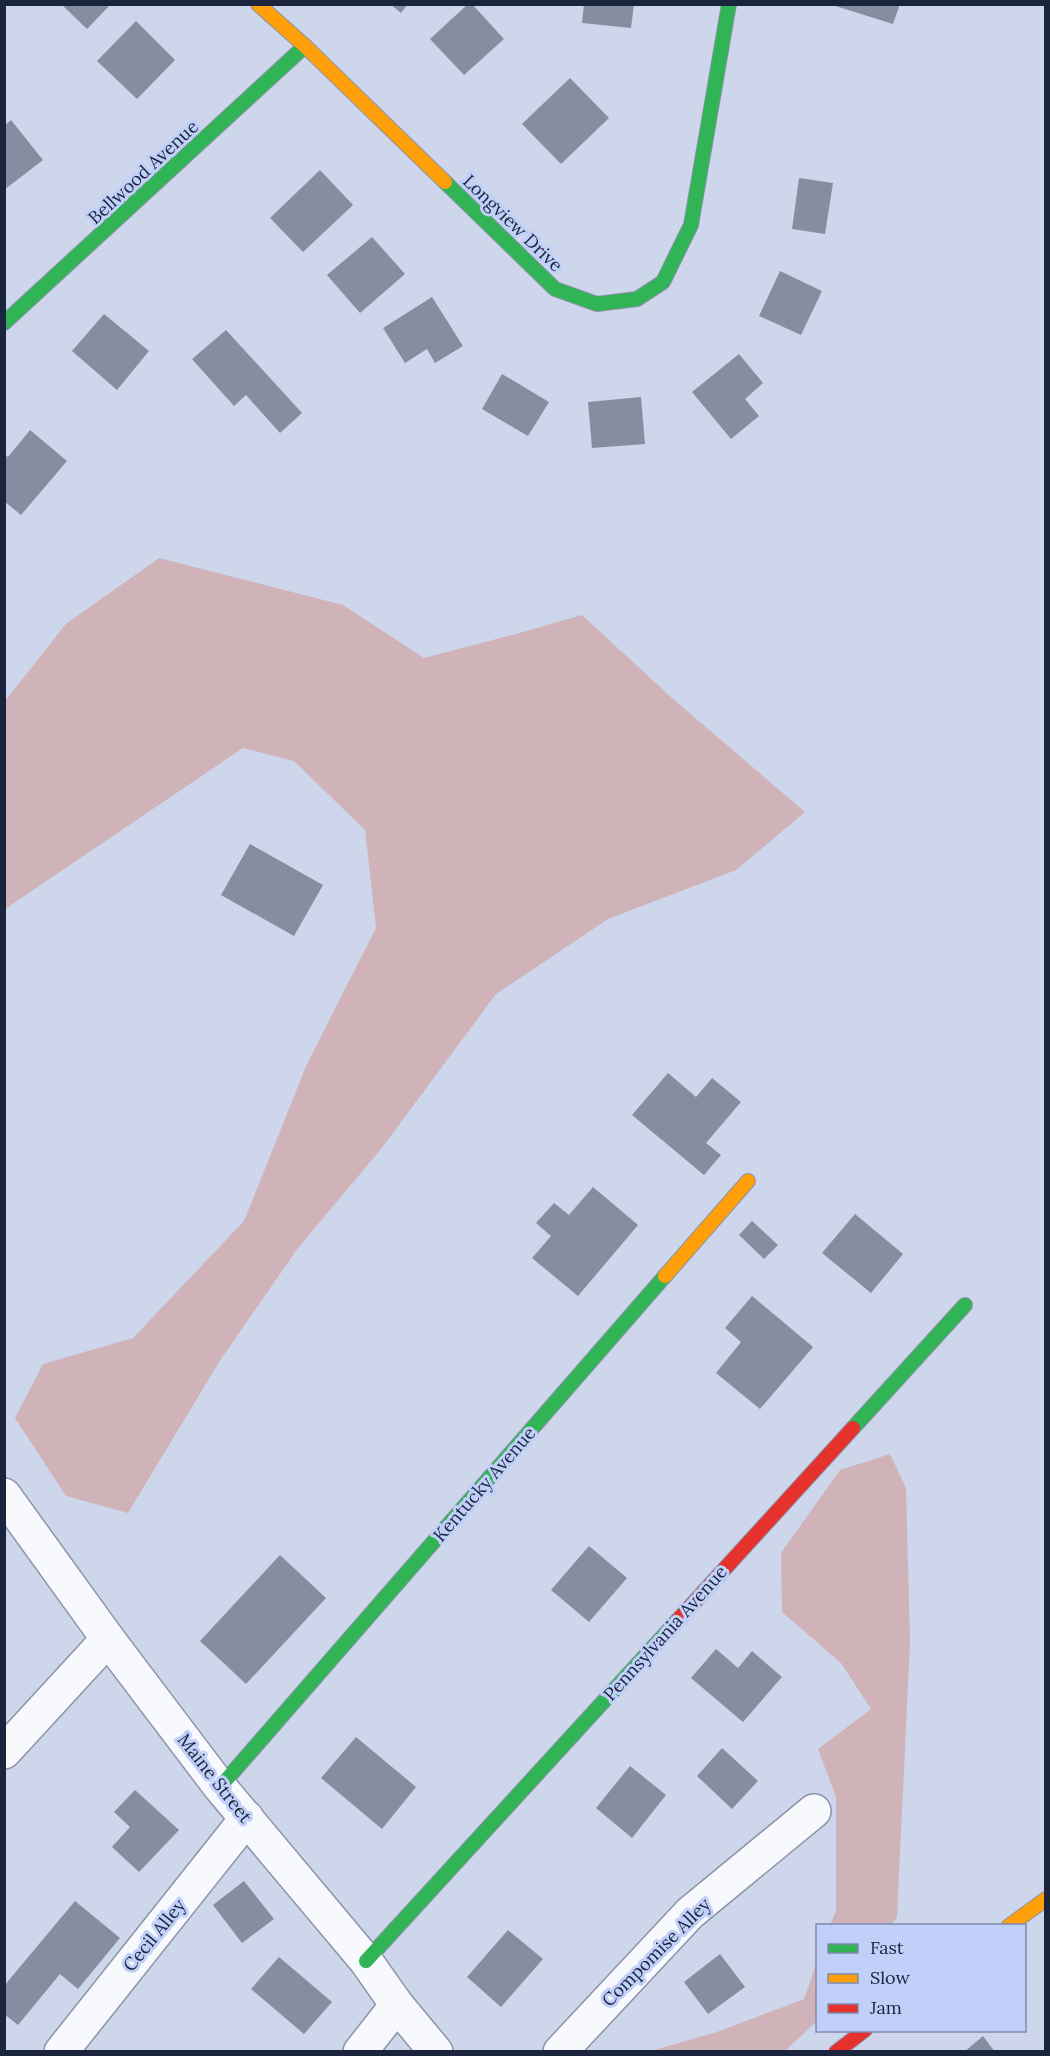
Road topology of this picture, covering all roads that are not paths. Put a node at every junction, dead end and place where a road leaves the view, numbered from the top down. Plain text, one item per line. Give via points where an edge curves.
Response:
1 (258, 4) edge
2 (729, 4) edge
3 (305, 46) junction
4 (4, 323) edge
5 (748, 1181) dead end
6 (964, 1305) dead end
7 (4, 1495) edge
8 (108, 1639) junction
9 (4, 1752) edge
10 (220, 1787) junction
11 (814, 1811) dead end
12 (247, 1818) junction
13 (1046, 1899) edge
14 (1012, 1924) edge
15 (366, 1961) junction
16 (397, 2005) junction
17 (864, 2032) edge
18 (61, 2052) edge
19 (360, 2052) edge
20 (436, 2052) edge
21 (560, 2052) edge
22 (836, 2052) edge

1 - 3 street, Longview Drive
2 - 3 street, Longview Drive via 691,225 663,282 637,299 597,304 555,289
3 - 4 street, Bellwood Avenue
5 - 10 street, Kentucky Avenue
6 - 15 street, Pennsylvania Avenue
7 - 8 street, Maine Street
8 - 9 street
8 - 10 street, Maine Street
10 - 12 street, Maine Street
11 - 21 street, Compomise Alley via 690,1913
12 - 15 street, Maine Street
12 - 18 street, Cecil Alley
13 - 14 street
15 - 16 street, Maine Street
16 - 19 street
16 - 20 street, Maine Street
17 - 22 street

